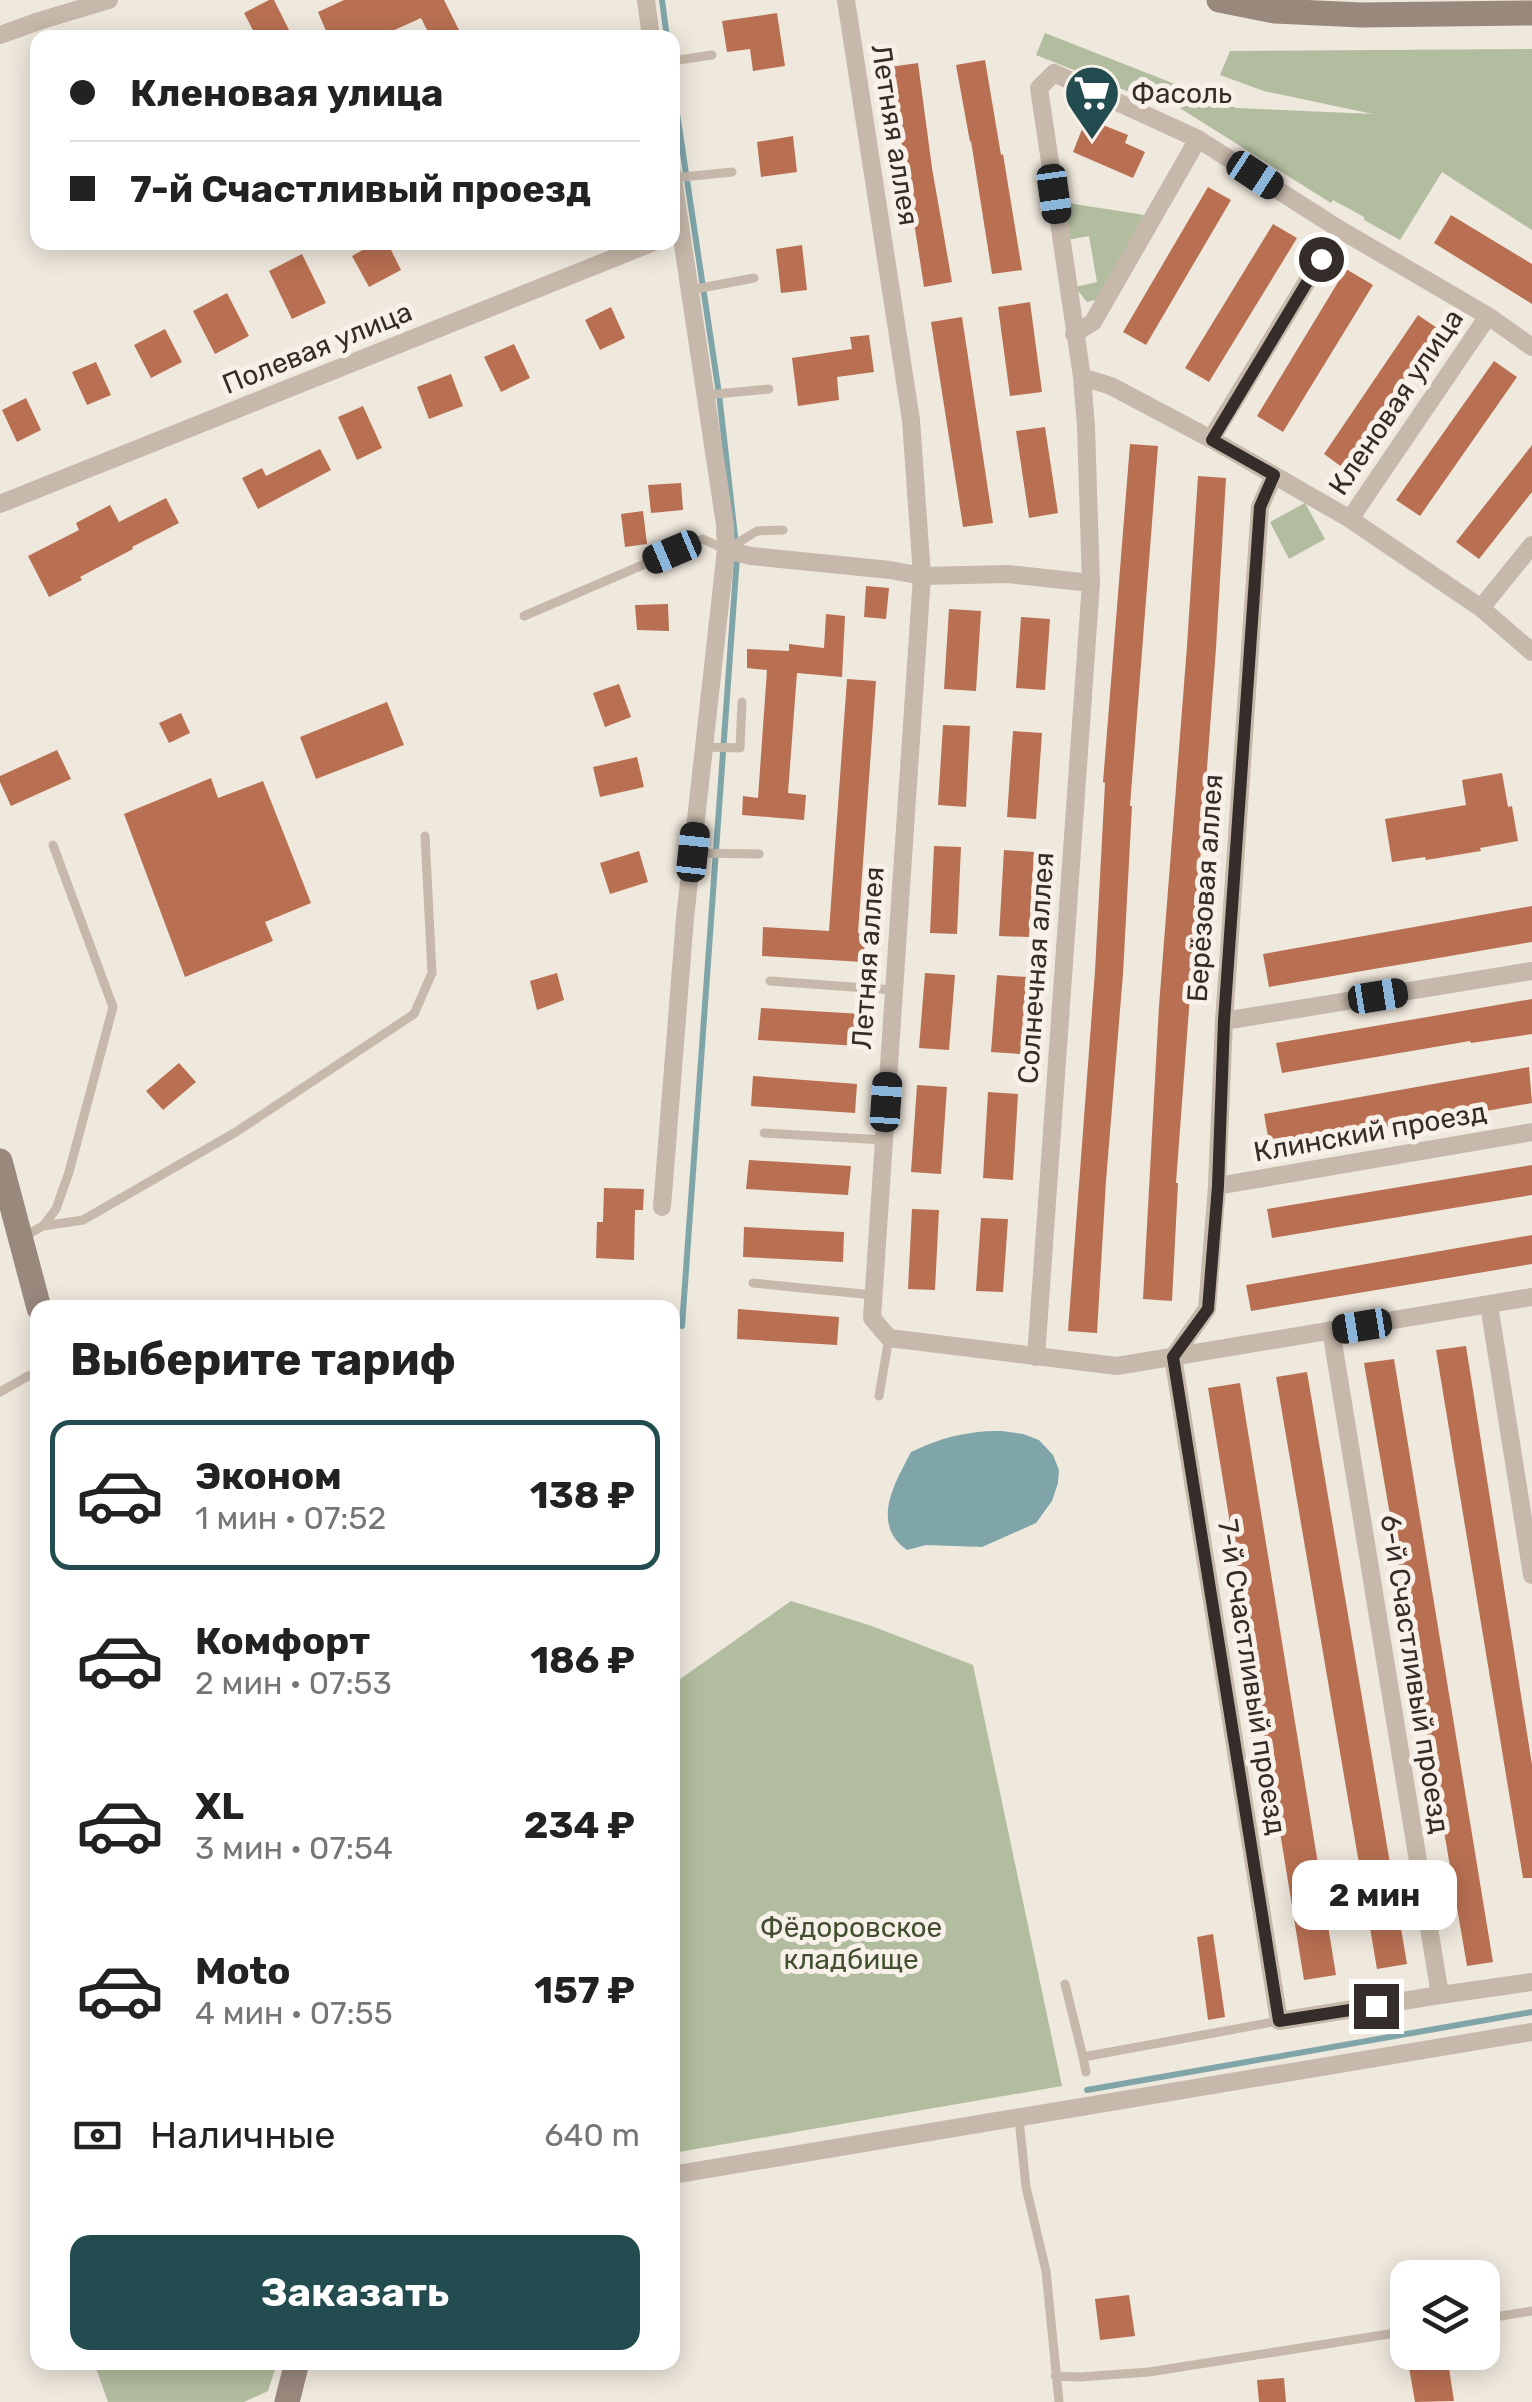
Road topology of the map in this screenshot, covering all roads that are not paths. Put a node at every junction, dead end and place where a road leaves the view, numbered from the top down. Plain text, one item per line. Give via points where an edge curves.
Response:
1 (110, 0) edge
2 (646, 0) edge
3 (846, 0) edge
4 (1220, 0) edge
5 (1532, 13) edge
6 (651, 30) edge
7 (0, 36) edge
8 (712, 55) dead end
9 (680, 60) edge
10 (1198, 139) junction
11 (732, 172) dead end
12 (680, 175) edge
13 (1340, 229) junction
14 (680, 246) edge
15 (634, 250) edge
16 (754, 278) dead end
17 (690, 290) junction
18 (1488, 316) junction
19 (1074, 334) junction
20 (1532, 347) edge
21 (1082, 377) junction
22 (769, 389) dead end
23 (706, 395) junction
24 (1212, 440) junction
25 (1274, 475) junction
26 (0, 504) edge
27 (1350, 519) junction
28 (783, 530) dead end
29 (1532, 545) edge
30 (726, 550) junction
31 (922, 576) junction
32 (1091, 583) junction
33 (1481, 608) junction
34 (524, 616) dead end
35 (1532, 652) edge
36 (742, 702) dead end
37 (704, 747) junction
38 (426, 836) dead end
39 (53, 845) dead end
40 (693, 852) junction
41 (760, 854) dead end
42 (1532, 971) edge
43 (770, 981) dead end
44 (894, 990) junction
45 (1224, 1021) junction
46 (1532, 1132) edge
47 (764, 1133) dead end
48 (884, 1140) junction
49 (1, 1172) edge
50 (1218, 1186) junction
51 (662, 1208) dead end
52 (32, 1232) junction
53 (754, 1283) dead end
54 (873, 1295) junction
55 (1532, 1298) edge
56 (38, 1300) edge
57 (1489, 1305) junction
58 (1331, 1330) junction
59 (889, 1338) junction
60 (1036, 1357) junction
61 (1173, 1357) junction
62 (30, 1375) edge
63 (0, 1392) edge
64 (879, 1396) dead end
65 (1532, 1575) edge
66 (1532, 1982) edge
67 (1064, 1984) dead end
68 (1440, 1995) junction
69 (1279, 2021) junction
70 (1532, 2032) edge
71 (1084, 2057) junction
72 (1086, 2072) dead end
73 (1019, 2119) junction
74 (680, 2174) edge
75 (1532, 2311) edge
76 (1500, 2315) edge
77 (1390, 2333) edge
78 (295, 2370) edge
79 (1055, 2376) junction
80 (287, 2402) edge
81 (1059, 2402) edge

1 - 7 street
2 - 6 street
3 - 31 street, Летняя аллея via 912,420
4 - 5 main road via 1362,15
8 - 9 lane
10 - 13 street
10 - 19 street via 1093,322
10 - 19 street, Солнечная аллея via 1054,73 1039,88
11 - 12 lane
13 - 18 street
13 - 24 street
14 - 17 street
15 - 26 street, Полевая улица
16 - 17 lane
17 - 23 street
18 - 20 street
18 - 27 street, Кленовая улица
19 - 21 street, Солнечная аллея
21 - 24 street, Кленовая улица
21 - 32 street, Солнечная аллея
22 - 23 lane
23 - 30 street
24 - 25 street, Кленовая улица
25 - 27 street, Кленовая улица
25 - 45 street, Берёзовая аллея via 1260,507
27 - 33 street, Кленовая улица
28 - 30 lane via 757,531
29 - 33 street
30 - 31 street
30 - 34 lane via 702,539
30 - 37 street
31 - 32 street via 1008,574
31 - 44 street, Летняя аллея
32 - 60 street, Солнечная аллея
33 - 35 street, Кленовая улица
36 - 37 lane via 740,748
37 - 40 street
38 - 52 lane via 432,974 414,1014 236,1132 83,1220
39 - 52 lane via 114,1007 56,1209
40 - 41 lane
40 - 51 street
42 - 45 street
43 - 44 lane
44 - 48 street, Летняя аллея
45 - 50 street, Берёзовая аллея
46 - 50 street, Клинский проезд
47 - 48 lane
48 - 54 street, Летняя аллея
49 - 52 main road
50 - 61 street, Берёзовая аллея via 1208,1309
52 - 56 main road
53 - 54 lane
54 - 59 street, Летняя аллея via 872,1318
55 - 57 street
57 - 58 street
57 - 65 street
58 - 61 street
58 - 68 street, 6-й Счастливый проезд
59 - 60 street
59 - 64 lane
60 - 61 street via 1117,1366
61 - 69 street, 7-й Счастливый проезд
62 - 63 lane
66 - 68 street
67 - 71 lane
68 - 69 street
69 - 71 lane
70 - 73 street
71 - 72 lane
73 - 74 street
73 - 79 lane via 1026,2188 1046,2271
75 - 76 lane
77 - 79 lane via 1149,2372
78 - 80 main road
79 - 81 lane

